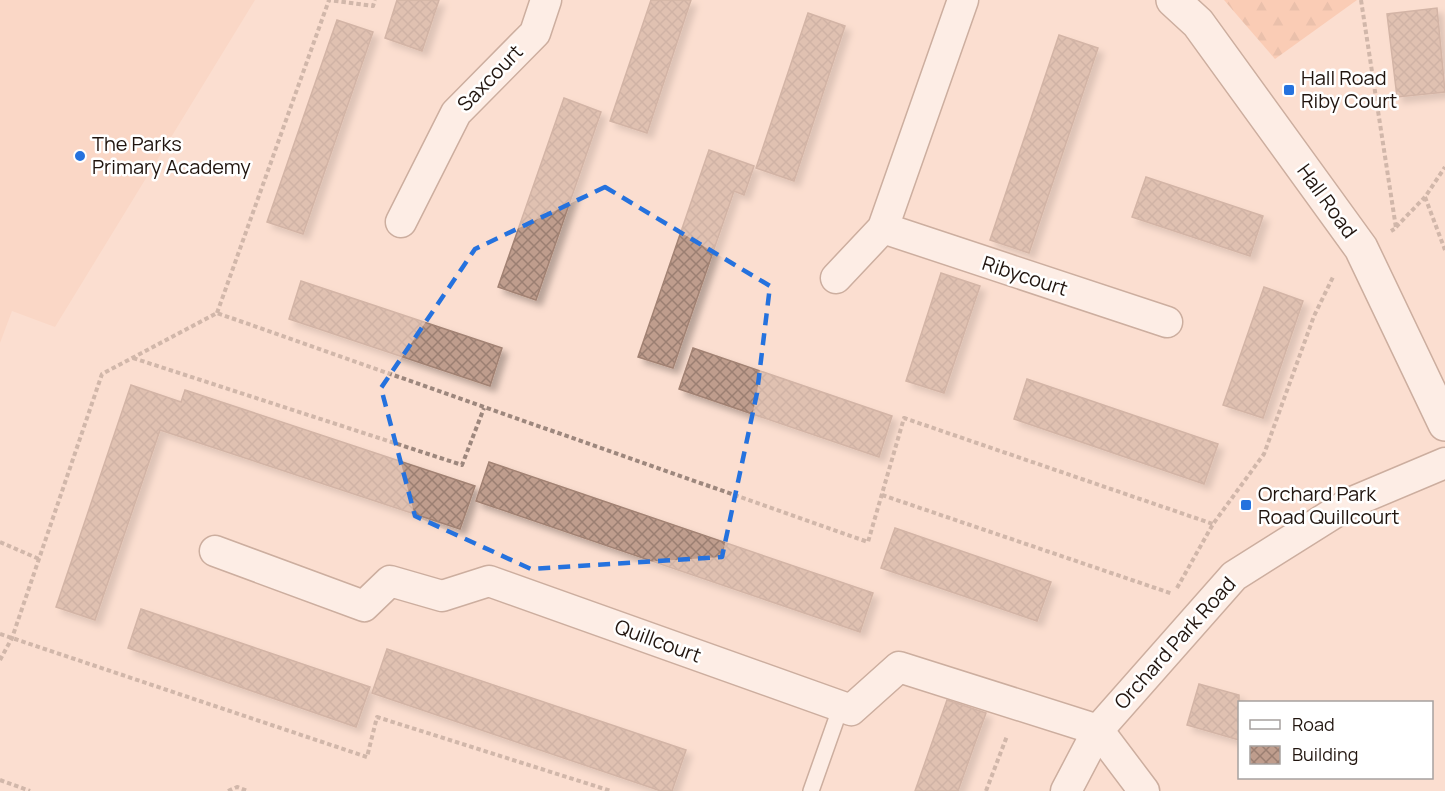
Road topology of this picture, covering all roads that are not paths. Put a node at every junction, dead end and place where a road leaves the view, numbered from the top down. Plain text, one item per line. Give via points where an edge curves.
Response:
1 (546, 0) edge
2 (963, 0) edge
3 (1173, 0) edge
4 (401, 222) dead end
5 (884, 228) junction
6 (836, 278) dead end
7 (1167, 322) dead end
8 (1445, 424) edge
9 (1445, 463) edge
10 (215, 551) dead end
11 (841, 706) junction
12 (1098, 730) junction
13 (811, 791) edge
14 (1066, 791) edge
15 (1144, 791) edge

1 - 4 street, Saxcourt via 535,33 456,112
2 - 5 street
3 - 8 street, Hall Road via 1198,23 1361,248
5 - 6 street
5 - 7 street, Ribycourt
9 - 12 street, Orchard Park Road via 1350,503 1234,576
10 - 11 street, Quillcourt via 364,606 390,581 442,596 489,581
11 - 12 street via 851,710 899,667
11 - 13 lane
12 - 14 street, Orchard Park Road
12 - 15 street

